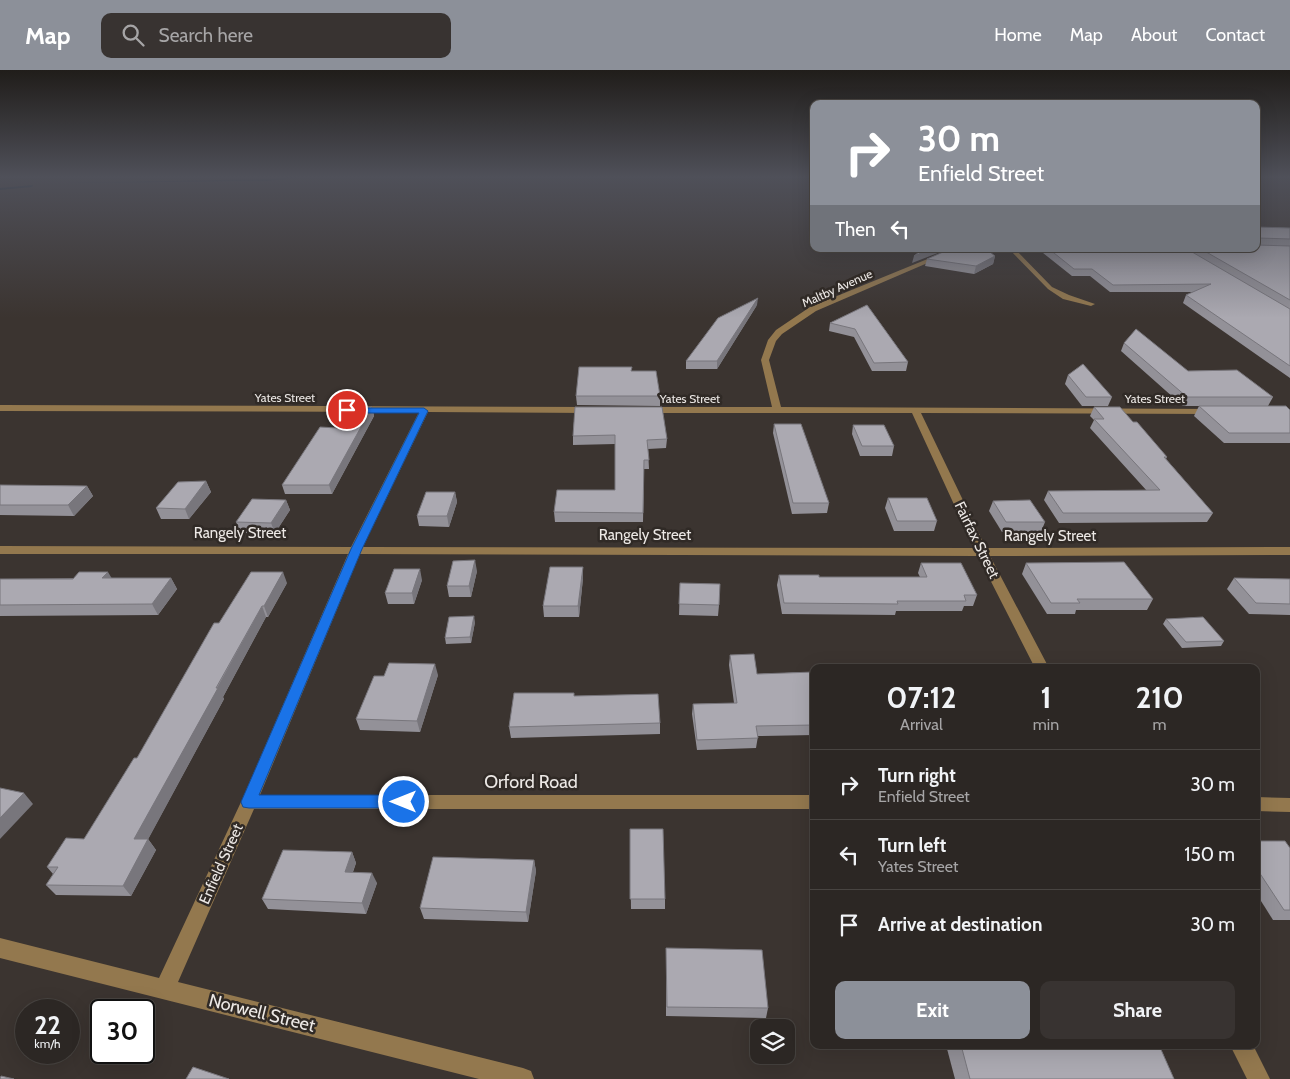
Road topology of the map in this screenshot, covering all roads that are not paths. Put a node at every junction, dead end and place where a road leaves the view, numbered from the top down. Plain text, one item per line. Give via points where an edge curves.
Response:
1 (950, 252) edge
2 (1015, 252) edge
3 (1091, 304) dead end
4 (0, 408) edge
5 (601, 410) edge
6 (630, 410) edge
7 (778, 410) junction
8 (915, 410) junction
9 (424, 411) junction
10 (1221, 411) edge
11 (356, 549) junction
12 (0, 550) edge
13 (1290, 551) edge
14 (982, 552) junction
15 (1040, 664) edge
16 (249, 802) junction
17 (810, 802) edge
18 (1260, 804) edge
19 (1290, 804) edge
20 (0, 948) edge
21 (165, 988) junction
22 (1243, 1049) edge
23 (523, 1079) edge
24 (1259, 1079) edge

1 - 7 street, Maltby Avenue via 813,309 779,332 772,340 765,360
2 - 3 street via 1050,288 1066,297
4 - 9 street, Yates Street
5 - 9 street, Yates Street
6 - 7 street, Yates Street
7 - 8 street, Yates Street
8 - 10 street, Yates Street
8 - 14 street, Fairfax Street
9 - 11 street, Enfield Street
11 - 12 street, Rangely Street
11 - 14 street, Rangely Street
11 - 16 street, Enfield Street
13 - 14 street, Rangely Street
14 - 15 street, Fairfax Street
16 - 17 street, Orford Road
16 - 21 street, Enfield Street
18 - 19 street
20 - 21 street, Norwell Street
21 - 23 street, Norwell Street
22 - 24 street

